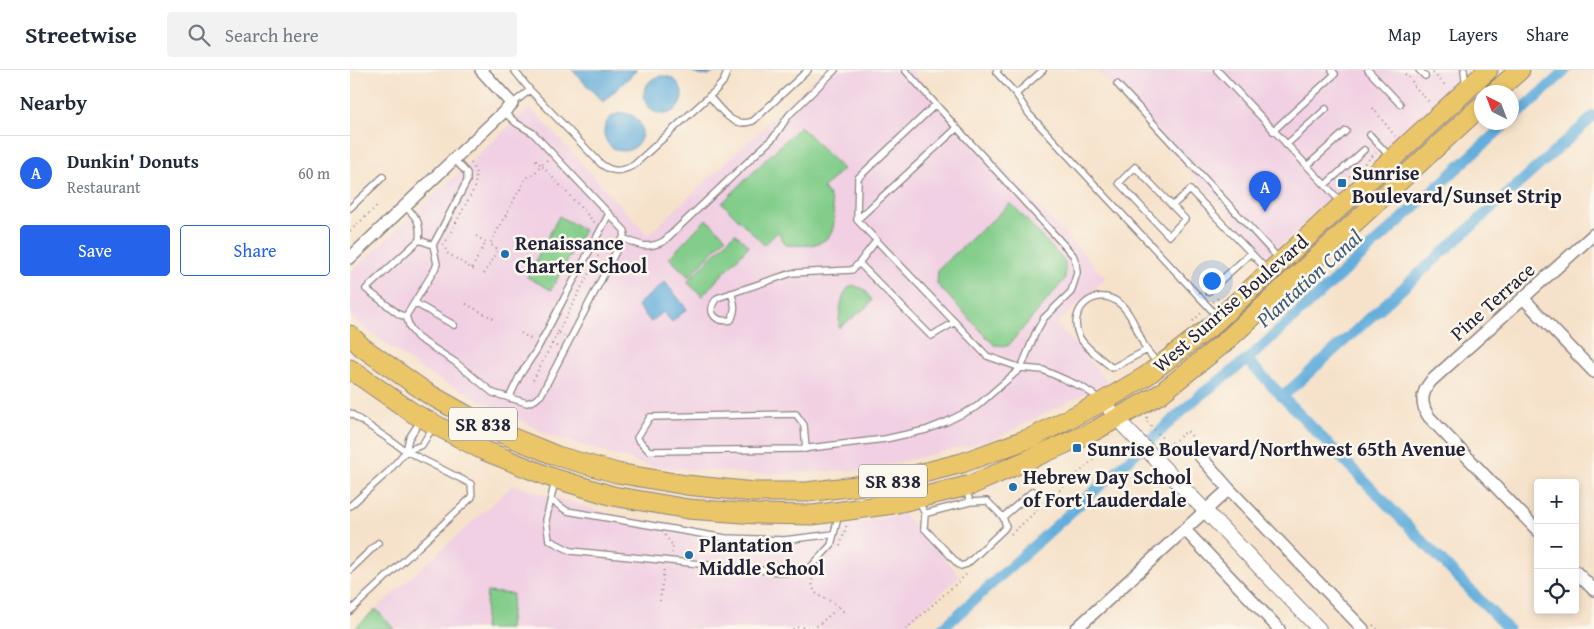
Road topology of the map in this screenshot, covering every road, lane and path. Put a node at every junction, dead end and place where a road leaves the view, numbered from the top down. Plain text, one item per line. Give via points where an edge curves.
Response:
1 (480, 70) edge
2 (514, 70) edge
3 (728, 70) edge
4 (808, 70) edge
5 (835, 70) edge
6 (905, 70) edge
7 (1043, 70) edge
8 (1217, 70) edge
9 (1332, 70) edge
10 (1368, 70) edge
11 (1419, 70) edge
12 (1430, 70) edge
13 (1464, 70) edge
14 (1488, 70) edge
15 (1520, 70) edge
16 (996, 71) edge
17 (1405, 74) dead end
18 (1425, 76) dead end
19 (1117, 84) dead end
20 (1503, 85) edge
21 (530, 90) junction
22 (1454, 93) junction
23 (1016, 94) junction
24 (709, 96) junction
25 (936, 104) junction
26 (1400, 104) dead end
27 (1432, 104) dead end
28 (508, 108) junction
29 (1326, 109) dead end
30 (1474, 112) edge
31 (957, 128) junction
32 (1273, 130) junction
33 (1346, 130) dead end
34 (1370, 135) dead end
35 (1286, 145) junction
36 (1364, 150) dead end
37 (553, 154) junction
38 (454, 159) junction
39 (535, 159) dead end
40 (1392, 159) junction
41 (471, 163) dead end
42 (541, 165) junction
43 (1308, 166) junction
44 (383, 177) dead end
45 (1325, 185) junction
46 (1343, 204) junction
47 (378, 205) dead end
48 (405, 206) junction
49 (1172, 206) junction
50 (350, 208) edge
51 (609, 214) junction
52 (857, 220) junction
53 (596, 224) dead end
54 (350, 231) edge
55 (473, 234) dead end
56 (1594, 234) edge
57 (623, 238) junction
58 (419, 240) junction
59 (876, 241) junction
60 (433, 245) junction
61 (1251, 253) junction
62 (351, 254) edge
63 (598, 256) dead end
64 (859, 263) junction
65 (1275, 267) junction
66 (484, 274) dead end
67 (1208, 292) dead end
68 (731, 293) junction
69 (1523, 298) junction
70 (415, 302) junction
71 (466, 304) dead end
72 (406, 316) junction
73 (1219, 318) junction
74 (496, 320) dead end
75 (955, 322) junction
76 (454, 325) dead end
77 (558, 332) junction
78 (521, 333) dead end
79 (545, 334) junction
80 (350, 335) edge
81 (555, 338) junction
82 (570, 339) junction
83 (533, 340) dead end
84 (552, 344) junction
85 (564, 350) junction
86 (1147, 350) junction
87 (1159, 366) junction
88 (1021, 368) junction
89 (350, 369) edge
90 (1594, 372) edge
91 (533, 380) dead end
92 (509, 398) junction
93 (1104, 401) junction
94 (350, 413) edge
95 (1117, 419) junction
96 (428, 422) junction
97 (1148, 423) dead end
98 (1167, 444) dead end
99 (806, 449) junction
100 (1000, 449) junction
101 (406, 451) junction
102 (1200, 456) dead end
103 (563, 457) junction
104 (556, 479) junction
105 (1229, 489) junction
106 (1033, 491) dead end
107 (967, 494) junction
108 (551, 500) junction
109 (350, 506) edge
110 (921, 506) junction
111 (1206, 511) junction
112 (844, 514) junction
113 (1003, 517) junction
114 (1534, 527) edge
115 (1186, 530) junction
116 (834, 534) junction
117 (378, 543) dead end
118 (838, 548) dead end
119 (350, 570) edge
120 (814, 571) dead end
121 (1579, 575) edge
122 (1594, 590) edge
123 (839, 607) junction
124 (350, 611) edge
125 (844, 613) dead end
126 (793, 629) edge
127 (1076, 629) edge
128 (1279, 629) edge
129 (1319, 629) edge
130 (1363, 629) edge

1 - 28 street
2 - 21 lane
3 - 24 lane via 723,82
4 - 24 lane via 753,121 745,124 733,122
5 - 57 lane via 789,114 774,137 664,241 646,246
6 - 25 lane
7 - 23 lane
8 - 32 lane
9 - 32 lane via 1335,74
10 - 26 lane
11 - 18 lane
12 - 22 path
13 - 22 lane via 1465,80
14 - 22 highway, West Sunrise Boulevard / SR 838
15 - 20 highway
16 - 23 lane
17 - 27 path
19 - 65 lane
21 - 24 lane via 601,164 617,170 634,165
21 - 28 lane
22 - 40 highway, West Sunrise Boulevard / SR 838
23 - 73 lane via 1029,114
25 - 31 lane
25 - 52 lane via 858,178
28 - 37 lane via 516,123
28 - 38 street
29 - 35 lane
30 - 95 highway, West Sunrise Boulevard / SR 838 via 1225,342 1160,394
31 - 52 lane
31 - 88 lane via 1076,263 1072,292 1044,318
32 - 35 lane
33 - 43 lane
34 - 40 lane
35 - 43 lane
36 - 45 lane
37 - 42 path
37 - 51 lane
38 - 48 street
38 - 60 lane via 467,173 467,181
39 - 42 path
40 - 46 highway, West Sunrise Boulevard / SR 838
41 - 55 path via 476,173 475,187 444,245 447,253 473,269 486,242
42 - 53 path
42 - 66 path via 526,178 490,244 498,249
43 - 45 lane
44 - 50 lane
45 - 46 lane
46 - 65 highway, West Sunrise Boulevard / SR 838
47 - 54 path
48 - 58 lane via 416,218
48 - 62 street
49 - 49 lane via 1135,167 1119,183 1169,236 1185,219
49 - 61 lane via 1190,190
51 - 57 lane via 625,231
51 - 79 lane
52 - 59 lane
56 - 69 street, Pine Terrace
57 - 82 lane
58 - 60 lane
58 - 72 lane via 366,289 400,316
59 - 64 lane
59 - 75 lane
60 - 70 lane via 437,264
61 - 65 lane
61 - 67 lane
63 - 77 path
64 - 68 lane via 852,270 792,273
64 - 75 lane via 931,336
65 - 73 highway, West Sunrise Boulevard / SR 838
68 - 68 lane via 717,298 712,304 715,317 723,321 731,320 734,313
69 - 90 street
69 - 114 street, Pine Terrace via 1431,381 1422,400 1434,422
70 - 72 lane
70 - 76 lane
71 - 74 path
72 - 92 lane via 418,338 455,362 493,393
73 - 87 highway, West Sunrise Boulevard / SR 838
75 - 88 lane via 987,356
77 - 81 path
77 - 82 path
78 - 83 path
79 - 81 path
79 - 92 lane
80 - 103 highway, West Sunrise Boulevard / SR 838 via 427,393 491,429
81 - 84 path
82 - 85 lane
84 - 85 path
84 - 91 path
85 - 92 lane via 541,395 527,403
86 - 86 lane via 1112,368 1080,338 1075,323 1077,312 1090,300 1110,298 1125,309
86 - 87 lane
87 - 93 highway, West Sunrise Boulevard / SR 838
88 - 93 lane via 1043,370 1082,387
88 - 99 lane via 976,407 926,430
89 - 96 highway, West Sunrise Boulevard / SR 838
93 - 95 street
93 - 100 highway, West Sunrise Boulevard / SR 838 via 1033,437
94 - 101 lane
95 - 107 highway, West Sunrise Boulevard / SR 838
95 - 111 street
96 - 101 lane via 409,438
96 - 101 lane via 422,445
96 - 104 highway, West Sunrise Boulevard / SR 838 via 483,450
97 - 98 path
99 - 99 lane via 649,451 637,438 650,416 796,414 804,425
100 - 103 highway, West Sunrise Boulevard / SR 838 via 962,463 888,482 807,492 754,492 686,485 617,473
100 - 110 highway via 987,464 930,480 921,489
101 - 109 lane
101 - 124 lane via 471,484 472,497
102 - 105 street
103 - 104 highway
104 - 108 lane
104 - 112 highway, West Sunrise Boulevard / SR 838 via 613,496 688,509 756,514
105 - 111 street
105 - 130 street
106 - 113 lane
107 - 110 highway, West Sunrise Boulevard / SR 838
107 - 113 lane via 987,501
108 - 116 lane via 567,511 725,538 784,540
108 - 116 lane via 546,520 549,540 571,551 790,574 810,568 831,545
110 - 112 highway, West Sunrise Boulevard / SR 838 via 893,504
110 - 113 lane via 924,528 962,566 1004,529
111 - 115 street
111 - 129 street
112 - 116 lane
112 - 118 path via 842,542
115 - 127 street
115 - 128 street
117 - 119 lane
120 - 123 path via 812,584 817,597
121 - 122 street
123 - 125 path
123 - 126 path via 815,628

